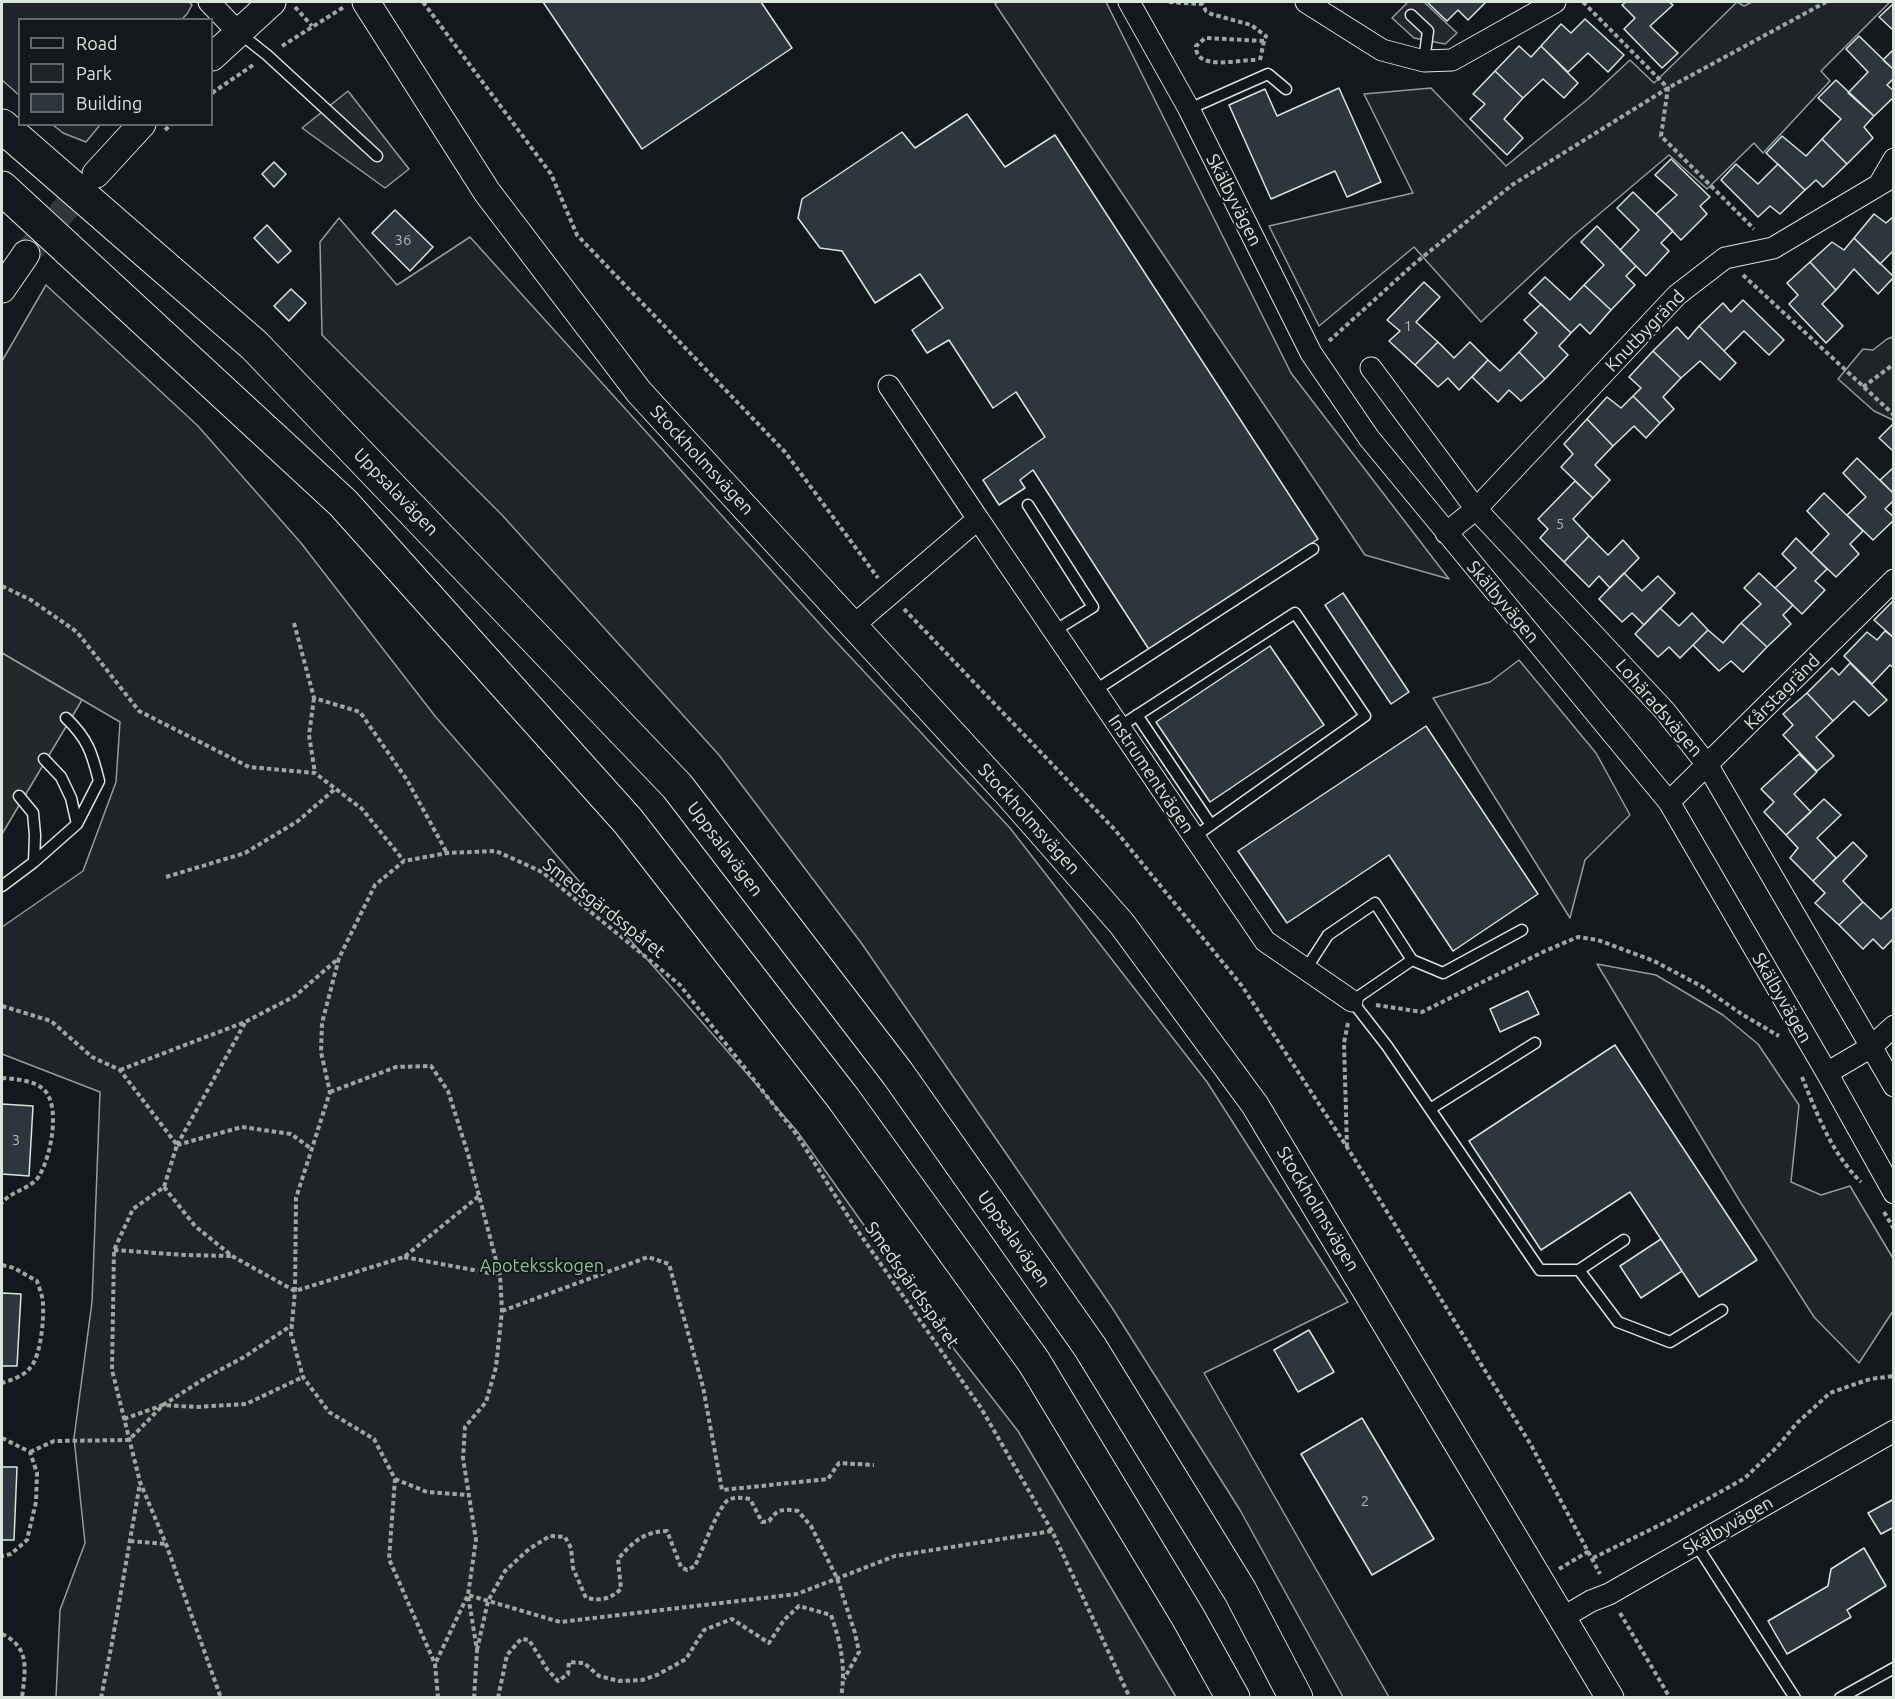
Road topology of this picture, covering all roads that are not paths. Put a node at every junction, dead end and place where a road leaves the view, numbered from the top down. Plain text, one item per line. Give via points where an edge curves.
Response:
1 (209, 2) edge
2 (272, 2) edge
3 (366, 2) edge
4 (1129, 2) edge
5 (1306, 2) edge
6 (1555, 2) edge
7 (1411, 15) dead end
8 (238, 32) junction
9 (213, 56) edge
10 (1424, 61) junction
11 (1286, 89) dead end
12 (1189, 109) junction
13 (2, 126) edge
14 (140, 126) edge
15 (377, 156) dead end
16 (1893, 159) edge
17 (96, 174) tunnel mouth
18 (1887, 180) edge
19 (2, 188) edge
20 (27, 254) tunnel mouth
21 (2, 289) edge
22 (1371, 368) dead end
23 (889, 386) dead end
24 (1028, 505) dead end
25 (1476, 509) junction
26 (978, 519) junction
27 (1446, 533) junction
28 (1313, 549) dead end
29 (1893, 580) edge
30 (854, 625) junction
31 (1054, 631) junction
32 (1094, 691) junction
33 (66, 718) dead end
34 (1128, 721) junction
35 (44, 759) dead end
36 (1708, 766) junction
37 (20, 796) dead end
38 (1669, 802) junction
39 (77, 824) junction
40 (1202, 831) junction
41 (34, 862) junction
42 (2, 886) edge
43 (1522, 930) dead end
44 (1412, 960) junction
45 (1306, 969) junction
46 (1352, 1001) junction
47 (1893, 1026) edge
48 (1535, 1043) dead end
49 (1871, 1047) junction
50 (1827, 1073) junction
51 (1893, 1086) edge
52 (1430, 1109) junction
53 (1887, 1199) edge
54 (1624, 1240) dead end
55 (1579, 1270) junction
56 (1722, 1310) dead end
57 (1893, 1431) edge
58 (1696, 1544) junction
59 (1562, 1618) junction
60 (1893, 1668) edge
61 (1233, 1698) edge
62 (1296, 1698) edge
63 (1610, 1698) edge
64 (1795, 1698) edge
65 (1840, 1698) edge

1 - 8 street
2 - 8 street
3 - 30 street, Stockholmsvägen via 487,192 639,392
4 - 12 street, Skälbyvägen
5 - 10 street via 1382,50
6 - 10 street via 1452,60
7 - 10 lane via 1428,31
8 - 9 street
8 - 15 lane
11 - 12 lane via 1268,74
12 - 27 street, Skälbyvägen via 1311,353 1369,438
13 - 62 highway, Uppsalavägen via 254,345 677,786 898,1074 1090,1347 1240,1591
14 - 17 street
16 - 18 street, Knutbygränd
18 - 25 street, Knutbygränd via 1773,248 1725,258 1677,295
19 - 61 highway via 343,503 628,820 843,1098 1034,1362
20 - 21 street
22 - 25 street, Lohäradsvägen
23 - 26 street, Instrumentvägen
24 - 31 lane via 1093,607
25 - 27 street, Knutbygränd
25 - 36 street, Lohäradsvägen via 1665,711
26 - 30 street
26 - 31 street, Instrumentvägen
27 - 38 street, Skälbyvägen
28 - 32 lane
29 - 36 street, Kårstagränd
30 - 59 street, Stockholmsvägen via 1122,924 1255,1105
31 - 32 street, Instrumentvägen
32 - 34 street, Instrumentvägen
33 - 39 lane via 80,732 92,754 99,781
34 - 40 street, Instrumentvägen
34 - 40 lane via 1295,614 1365,716
35 - 39 lane via 62,777
36 - 38 street, Kårstagränd
36 - 49 street, Lohäradsvägen
37 - 41 lane via 33,813
38 - 50 street, Skälbyvägen
39 - 41 lane
40 - 45 street, Instrumentvägen via 1265,941
41 - 42 lane
43 - 44 lane via 1443,974
44 - 45 lane via 1375,903 1328,935
44 - 46 lane
45 - 46 street, Instrumentvägen
46 - 52 lane
47 - 49 street
48 - 52 lane
49 - 50 street
49 - 51 street, Lohäradsvägen
50 - 53 street, Skälbyvägen
52 - 55 lane via 1540,1270
54 - 55 lane
55 - 56 lane via 1618,1322 1670,1342
57 - 58 street, Skälbyvägen
58 - 59 street, Skälbyvägen
58 - 64 lane
59 - 63 street, Stockholmsvägen
60 - 65 lane

